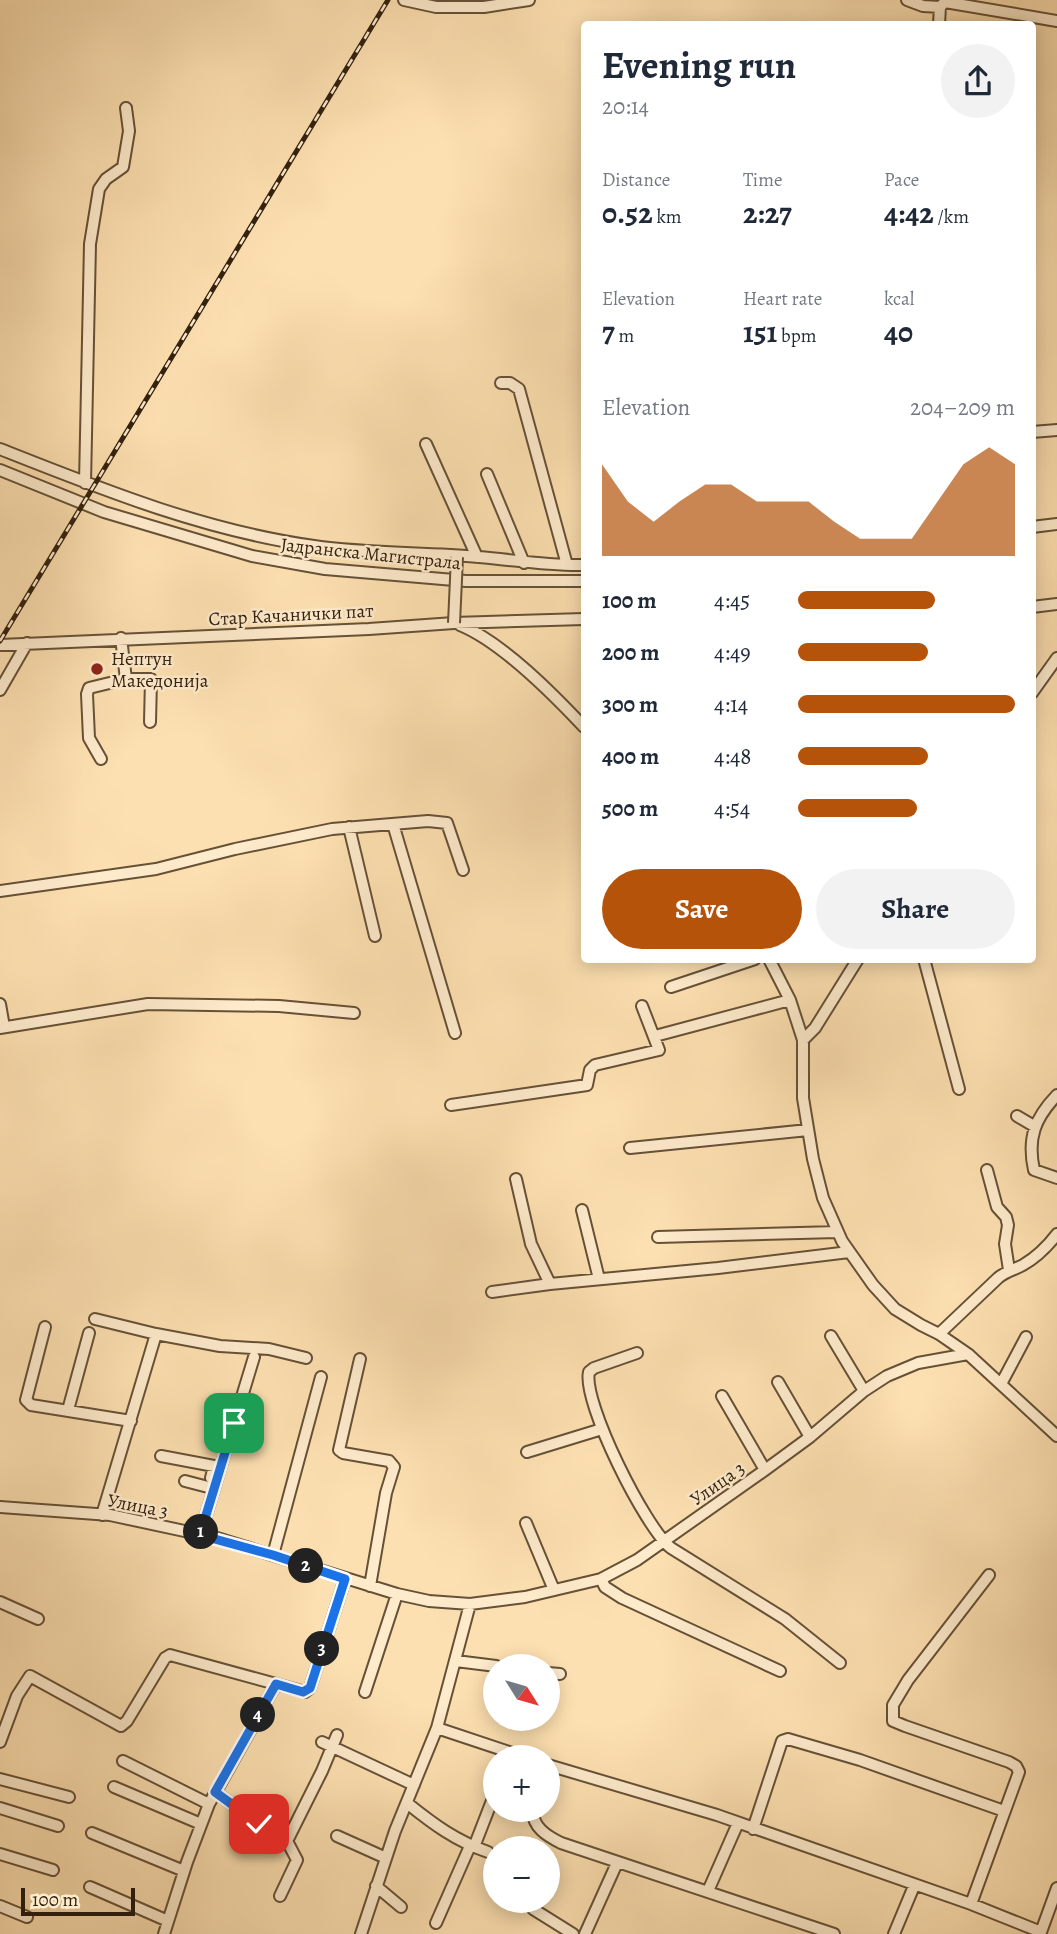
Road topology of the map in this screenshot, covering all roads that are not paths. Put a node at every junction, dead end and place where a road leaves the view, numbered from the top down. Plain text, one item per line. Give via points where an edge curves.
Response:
1 (404, 0) edge
2 (529, 0) edge
3 (907, 0) edge
4 (940, 7) junction
5 (939, 21) edge
6 (1057, 21) edge
7 (126, 108) dead end
8 (501, 383) dead end
9 (1057, 430) edge
10 (1036, 432) edge
11 (426, 444) dead end
12 (0, 449) edge
13 (0, 468) edge
14 (486, 474) dead end
15 (85, 483) junction
16 (1057, 524) edge
17 (1036, 527) edge
18 (457, 556) junction
19 (477, 556) junction
20 (524, 563) junction
21 (567, 565) junction
22 (581, 565) edge
23 (581, 581) edge
24 (1057, 604) edge
25 (1036, 607) edge
26 (581, 619) edge
27 (454, 622) junction
28 (121, 638) junction
29 (27, 643) junction
30 (0, 645) edge
31 (1057, 658) edge
32 (126, 679) junction
33 (1036, 687) edge
34 (0, 690) edge
35 (150, 722) dead end
36 (581, 724) edge
37 (101, 759) dead end
38 (393, 824) junction
39 (349, 827) junction
40 (463, 870) dead end
41 (0, 891) edge
42 (375, 936) dead end
43 (743, 963) edge
44 (771, 963) edge
45 (856, 963) edge
46 (925, 963) edge
47 (671, 988) dead end
48 (790, 1000) junction
49 (0, 1004) edge
50 (642, 1006) dead end
51 (354, 1013) dead end
52 (2, 1027) edge
53 (455, 1033) dead end
54 (655, 1036) junction
55 (803, 1040) junction
56 (959, 1088) dead end
57 (1057, 1095) edge
58 (452, 1105) dead end
59 (1017, 1116) dead end
60 (1034, 1126) junction
61 (808, 1130) junction
62 (630, 1148) dead end
63 (987, 1170) dead end
64 (1056, 1177) edge
65 (516, 1179) dead end
66 (582, 1210) dead end
67 (838, 1232) junction
68 (1057, 1234) edge
69 (658, 1237) dead end
70 (849, 1252) junction
71 (1009, 1270) junction
72 (599, 1279) junction
73 (550, 1284) junction
74 (492, 1292) dead end
75 (95, 1319) dead end
76 (45, 1326) dead end
77 (89, 1333) dead end
78 (156, 1334) junction
79 (939, 1334) junction
80 (831, 1336) dead end
81 (1026, 1337) dead end
82 (637, 1353) dead end
83 (968, 1354) junction
84 (254, 1357) dead end
85 (306, 1358) dead end
86 (360, 1359) dead end
87 (321, 1377) dead end
88 (778, 1382) dead end
89 (1001, 1384) junction
90 (864, 1391) junction
91 (722, 1396) dead end
92 (68, 1410) junction
93 (131, 1421) junction
94 (602, 1429) junction
95 (1057, 1436) edge
96 (810, 1437) junction
97 (527, 1452) dead end
98 (162, 1456) dead end
99 (765, 1470) junction
100 (185, 1481) dead end
101 (208, 1487) junction
102 (0, 1507) edge
103 (102, 1515) junction
104 (526, 1523) dead end
105 (196, 1534) junction
106 (663, 1542) junction
107 (273, 1555) junction
108 (989, 1575) dead end
109 (345, 1579) junction
110 (601, 1579) junction
111 (370, 1586) junction
112 (554, 1590) junction
113 (397, 1594) junction
114 (0, 1602) edge
115 (470, 1604) junction
116 (38, 1619) dead end
117 (456, 1661) junction
118 (840, 1663) dead end
119 (483, 1664) edge
120 (780, 1671) dead end
121 (276, 1684) junction
122 (365, 1692) dead end
123 (438, 1728) junction
124 (0, 1742) edge
125 (488, 1745) edge
126 (122, 1761) dead end
127 (560, 1769) edge
128 (0, 1779) edge
129 (414, 1786) junction
130 (114, 1787) dead end
131 (215, 1792) junction
132 (69, 1797) dead end
133 (407, 1803) junction
134 (209, 1804) junction
135 (0, 1808) edge
136 (1004, 1811) junction
137 (483, 1821) edge
138 (536, 1822) edge
139 (738, 1823) junction
140 (201, 1824) junction
141 (58, 1826) dead end
142 (753, 1829) junction
143 (92, 1833) dead end
144 (337, 1836) dead end
145 (287, 1841) junction
146 (472, 1847) junction
147 (483, 1850) edge
148 (0, 1854) edge
149 (386, 1858) junction
150 (617, 1863) junction
151 (53, 1870) dead end
152 (184, 1871) junction
153 (376, 1886) junction
154 (914, 1886) junction
155 (90, 1887) dead end
156 (1057, 1888) edge
157 (708, 1891) junction
158 (280, 1896) dead end
159 (971, 1905) junction
160 (0, 1906) edge
161 (401, 1907) dead end
162 (539, 1913) edge
163 (27, 1917) dead end
164 (167, 1921) junction
165 (436, 1923) dead end
166 (1043, 1933) edge
167 (164, 1934) edge
168 (361, 1934) edge
169 (573, 1934) edge
170 (586, 1934) edge
171 (834, 1934) edge
172 (894, 1934) edge

1 - 2 street via 436,7 484,7
3 - 4 street
4 - 5 street
4 - 6 street via 945,2 956,3
7 - 15 street via 129,131 123,167 99,188 90,244
8 - 21 street via 519,389
9 - 10 street
11 - 19 street
12 - 15 street
13 - 23 street, Јадранска Магистрала via 104,512 252,556 325,569 467,581
14 - 20 street
15 - 18 street via 176,514 270,538 344,550
16 - 17 street
18 - 19 street
18 - 27 street, bridge
19 - 20 street
20 - 21 street
21 - 22 street
24 - 25 street
26 - 27 street, Стар Качанички пат
27 - 28 street, Стар Качанички пат
27 - 36 street via 477,632 505,654
28 - 29 street, Стар Качанички пат
28 - 32 street
29 - 30 street, Стар Качанички пат
29 - 34 street
31 - 33 street
32 - 35 street via 151,679
32 - 37 street via 89,688 86,694 89,738
38 - 39 street
38 - 40 street via 447,823
38 - 53 street
39 - 41 street via 156,869
39 - 42 street
43 - 47 street
44 - 48 street
45 - 55 street
46 - 56 street
48 - 54 street
48 - 55 street
49 - 52 street
50 - 54 street
51 - 52 street via 279,1006 148,1004
54 - 58 street via 659,1050 595,1065 587,1085
55 - 61 street
57 - 60 street
59 - 60 street
60 - 64 street via 1034,1170
61 - 62 street
61 - 67 street via 824,1198
63 - 71 street via 1008,1225
65 - 73 street via 531,1244
66 - 72 street
67 - 69 street
67 - 70 street
68 - 71 street via 1037,1256
70 - 72 street
70 - 79 street via 895,1309
71 - 79 street
72 - 73 street
73 - 74 street
75 - 78 street
76 - 92 street via 26,1400 31,1405
77 - 92 street
78 - 85 street
78 - 93 street
79 - 83 street
80 - 90 street
81 - 89 street
82 - 94 street via 589,1372 588,1384
83 - 89 street
83 - 90 street, Улица 3 via 906,1367
84 - 105 street
86 - 111 street via 339,1450 394,1466
87 - 107 street
88 - 96 street
89 - 95 street
90 - 96 street, Улица 3
91 - 99 street
92 - 93 street
93 - 103 street
94 - 97 street
94 - 106 street via 648,1522
96 - 99 street, Улица 3
98 - 101 street via 214,1466
99 - 106 street, Улица 3
100 - 101 street
101 - 105 street
102 - 103 street, Улица 3
103 - 105 street, Улица 3
104 - 112 street
105 - 107 street, Улица 3
106 - 110 street, Улица 3
106 - 118 street via 785,1619
107 - 109 street, Улица 3
108 - 136 street via 908,1680 891,1716 893,1721 1016,1766 1019,1772
109 - 111 street, Улица 3
109 - 121 street via 308,1691
110 - 112 street, Улица 3
110 - 120 street via 622,1598
111 - 113 street, Улица 3
112 - 115 street, Улица 3
113 - 115 street, Улица 3
113 - 122 street
114 - 116 street
115 - 117 street
117 - 119 street
117 - 123 street
121 - 124 street via 170,1655 121,1726 30,1676
121 - 131 street
123 - 125 street
123 - 129 street
126 - 134 street
127 - 139 street
128 - 132 street
129 - 133 street
129 - 145 street via 331,1741
130 - 140 street
131 - 134 street
131 - 145 street
133 - 146 street
133 - 149 street
134 - 140 street
135 - 141 street
136 - 142 street via 788,1739 782,1741
136 - 159 street
137 - 146 street
138 - 150 street via 546,1835
139 - 142 street
139 - 157 street
140 - 152 street
142 - 154 street
143 - 152 street
144 - 149 street
145 - 158 street via 297,1860
146 - 147 street
146 - 165 street
148 - 151 street
149 - 153 street
150 - 157 street
150 - 170 street
152 - 164 street
153 - 161 street
153 - 168 street
154 - 159 street
154 - 172 street
155 - 164 street
156 - 166 street
157 - 171 street
159 - 166 street
160 - 163 street
162 - 169 street
164 - 167 street

